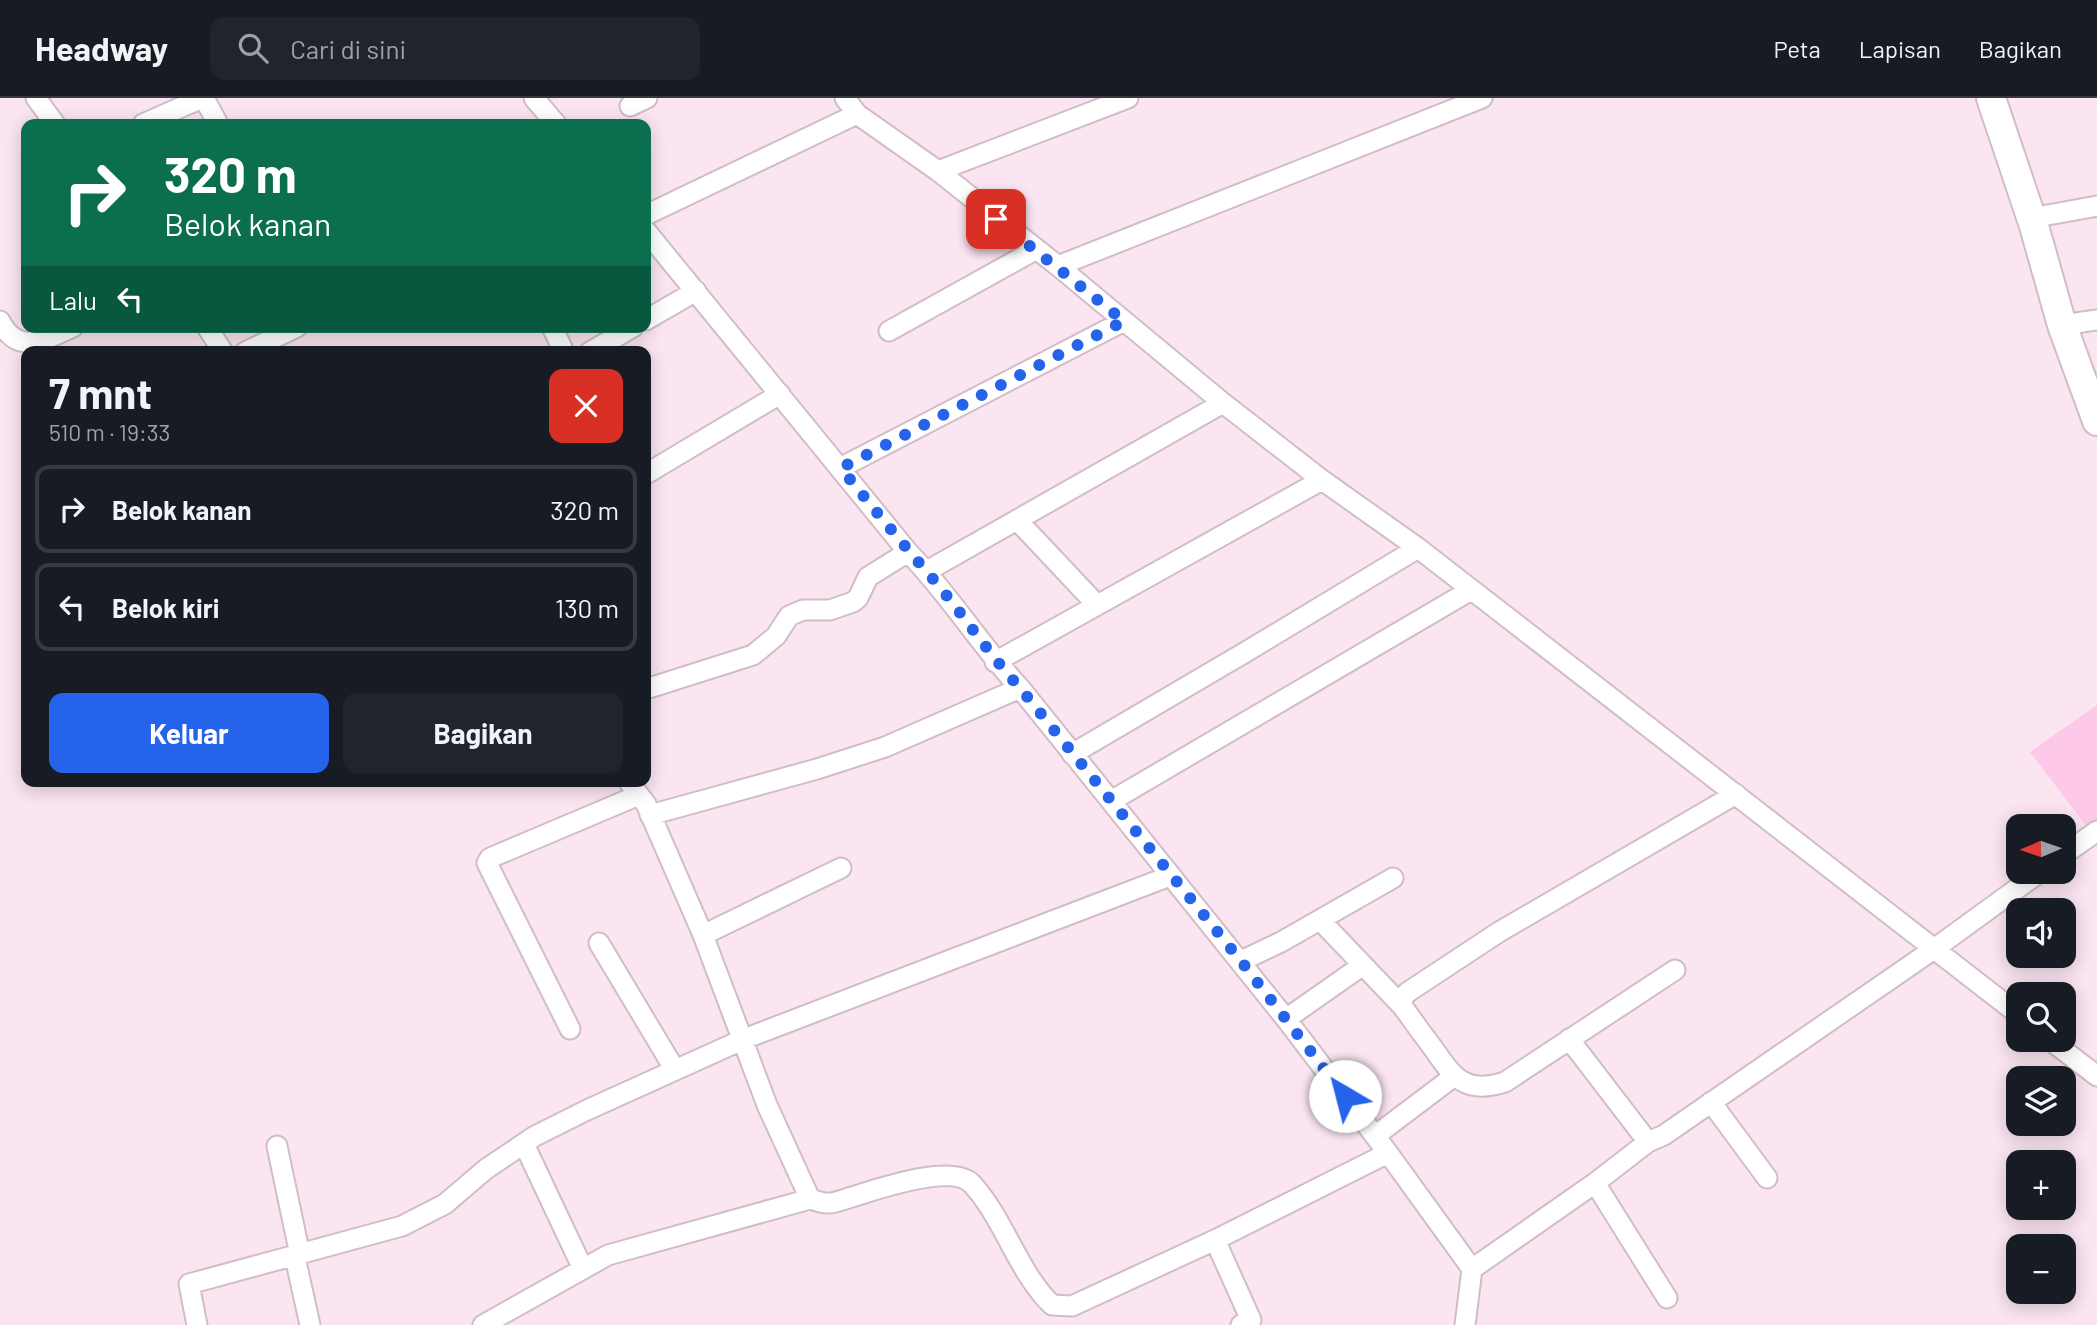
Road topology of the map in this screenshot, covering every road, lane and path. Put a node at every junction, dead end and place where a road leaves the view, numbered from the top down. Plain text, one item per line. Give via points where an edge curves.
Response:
1 (36, 98) edge
2 (203, 98) edge
3 (534, 98) edge
4 (1482, 98) edge
5 (1991, 98) edge
6 (1124, 99) edge
7 (851, 106) edge
8 (51, 119) edge
9 (155, 119) edge
10 (215, 119) edge
11 (552, 119) edge
12 (938, 171) junction
13 (2097, 206) edge
14 (651, 212) edge
15 (2031, 218) junction
16 (651, 237) edge
17 (1035, 250) junction
18 (1058, 266) junction
19 (696, 291) junction
20 (651, 317) edge
21 (2097, 320) edge
22 (0, 321) edge
23 (1124, 321) junction
24 (2062, 326) junction
25 (888, 331) dead end
26 (59, 333) edge
27 (285, 333) edge
28 (623, 333) edge
29 (258, 346) edge
30 (600, 346) edge
31 (780, 394) junction
32 (1223, 403) junction
33 (2097, 421) edge
34 (841, 468) junction
35 (651, 471) edge
36 (1322, 480) junction
37 (1017, 520) junction
38 (1418, 548) junction
39 (908, 552) junction
40 (927, 571) junction
41 (1471, 590) junction
42 (1097, 605) junction
43 (995, 662) junction
44 (651, 687) edge
45 (1020, 688) junction
46 (1072, 754) junction
47 (634, 789) edge
48 (1737, 794) junction
49 (1111, 801) junction
50 (650, 815) junction
51 (2097, 831) edge
52 (2076, 846) edge
53 (841, 868) dead end
54 (1170, 876) junction
55 (1393, 878) dead end
56 (2023, 884) edge
57 (1320, 920) junction
58 (703, 935) junction
59 (599, 943) dead end
60 (1934, 949) junction
61 (1241, 961) junction
62 (1363, 965) junction
63 (1675, 970) dead end
64 (2006, 1005) edge
65 (1403, 1007) junction
66 (1286, 1019) junction
67 (570, 1029) dead end
68 (1569, 1039) junction
69 (744, 1040) junction
70 (2066, 1052) edge
71 (676, 1070) junction
72 (2097, 1076) edge
73 (1453, 1077) junction
74 (1711, 1102) junction
75 (1375, 1136) junction
76 (1648, 1142) junction
77 (524, 1144) junction
78 (277, 1146) dead end
79 (1388, 1153) junction
80 (1767, 1178) dead end
81 (1595, 1183) junction
82 (810, 1199) junction
83 (1215, 1240) junction
84 (298, 1256) junction
85 (583, 1269) junction
86 (1472, 1269) junction
87 (1667, 1298) dead end
88 (197, 1325) edge
89 (310, 1325) edge
90 (483, 1325) edge
91 (1241, 1325) edge
92 (1465, 1325) edge

1 - 8 street
2 - 9 street
2 - 10 street
3 - 11 street
4 - 18 street
5 - 15 street
6 - 12 street
7 - 12 street
7 - 14 street
12 - 17 street
13 - 15 street
15 - 24 street
16 - 19 street
17 - 18 street
17 - 25 street
18 - 23 street
19 - 20 street
19 - 31 street
21 - 24 street
22 - 26 street via 13,339 27,343
23 - 32 street
23 - 34 street
24 - 33 street
27 - 29 street
28 - 30 street
31 - 34 street
31 - 35 street
32 - 36 street
32 - 37 street
34 - 39 street
36 - 38 street
36 - 42 street
37 - 40 street
37 - 42 street
38 - 41 street
38 - 46 street
39 - 40 street
39 - 44 street via 868,577 853,602 830,610 803,610 789,616 776,636 752,655
40 - 43 street
41 - 48 street
41 - 49 street
42 - 43 street
43 - 45 street
45 - 46 street
45 - 50 street via 885,747
46 - 49 street
47 - 50 street
47 - 67 street via 489,858 487,863
48 - 60 street
48 - 65 street via 1499,932 1408,992 1402,998
49 - 54 street
50 - 58 street
51 - 52 street
53 - 58 street
54 - 61 street
54 - 69 street
55 - 57 street
56 - 60 street
57 - 61 street
57 - 62 street
58 - 69 street
59 - 71 street
60 - 64 street
60 - 74 street
61 - 66 street
62 - 65 street
62 - 66 street
63 - 68 street
65 - 73 street
66 - 75 street
68 - 73 street via 1505,1083 1477,1087
68 - 76 street
69 - 71 street
69 - 82 street via 767,1105
70 - 72 street
71 - 77 street
73 - 75 street
74 - 76 street
74 - 80 street
75 - 79 street
76 - 81 street
77 - 84 street via 431,1212 402,1226
77 - 85 street
78 - 84 street
79 - 83 street
79 - 86 street
81 - 86 street
81 - 87 street
82 - 83 street via 827,1204 938,1176 970,1181 1006,1233 1030,1279 1052,1305 1072,1306 1090,1299
82 - 85 street via 608,1255
83 - 91 street via 1251,1320
84 - 88 street via 189,1284
84 - 89 street
85 - 90 street
86 - 92 street

